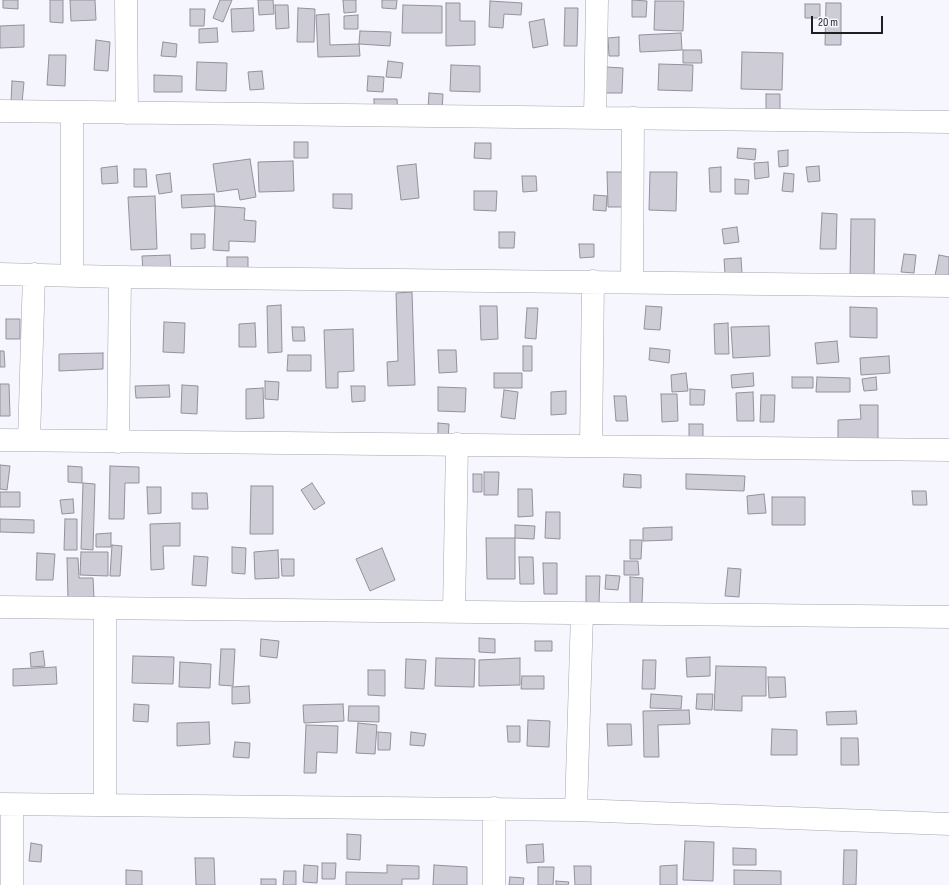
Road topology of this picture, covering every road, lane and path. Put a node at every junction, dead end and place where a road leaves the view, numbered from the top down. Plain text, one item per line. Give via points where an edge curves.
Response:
1 (126, 0) edge
2 (597, 0) edge
3 (0, 111) edge
4 (72, 112) junction
5 (127, 113) junction
6 (595, 118) junction
7 (633, 118) junction
8 (949, 122) edge
9 (0, 274) edge
10 (34, 274) junction
11 (72, 275) junction
12 (120, 277) junction
13 (592, 281) junction
14 (632, 282) junction
15 (949, 286) edge
16 (0, 440) edge
17 (29, 440) junction
18 (118, 442) junction
19 (457, 444) junction
20 (591, 446) junction
21 (949, 450) edge
22 (0, 607) edge
23 (105, 608) junction
24 (454, 612) junction
25 (582, 613) junction
26 (949, 617) edge
27 (6, 804) edge
28 (105, 805) junction
29 (494, 808) junction
30 (576, 810) junction
31 (949, 824) edge
32 (12, 885) edge
33 (494, 885) edge

1 - 5 street
2 - 6 street
3 - 4 street
4 - 5 street
4 - 11 street
5 - 6 street
6 - 7 street
7 - 8 street
7 - 14 street
9 - 10 street
10 - 11 street
10 - 17 street
11 - 12 street
12 - 13 street
12 - 18 street
13 - 14 street
13 - 20 street
14 - 15 street
16 - 17 street
17 - 18 street
18 - 19 street
19 - 20 street
19 - 24 street
20 - 21 street
22 - 23 street
23 - 24 street
23 - 28 street
24 - 25 street
25 - 26 street
25 - 30 street
27 - 28 street
27 - 32 street
28 - 29 street
29 - 30 street
29 - 33 street
30 - 31 street

